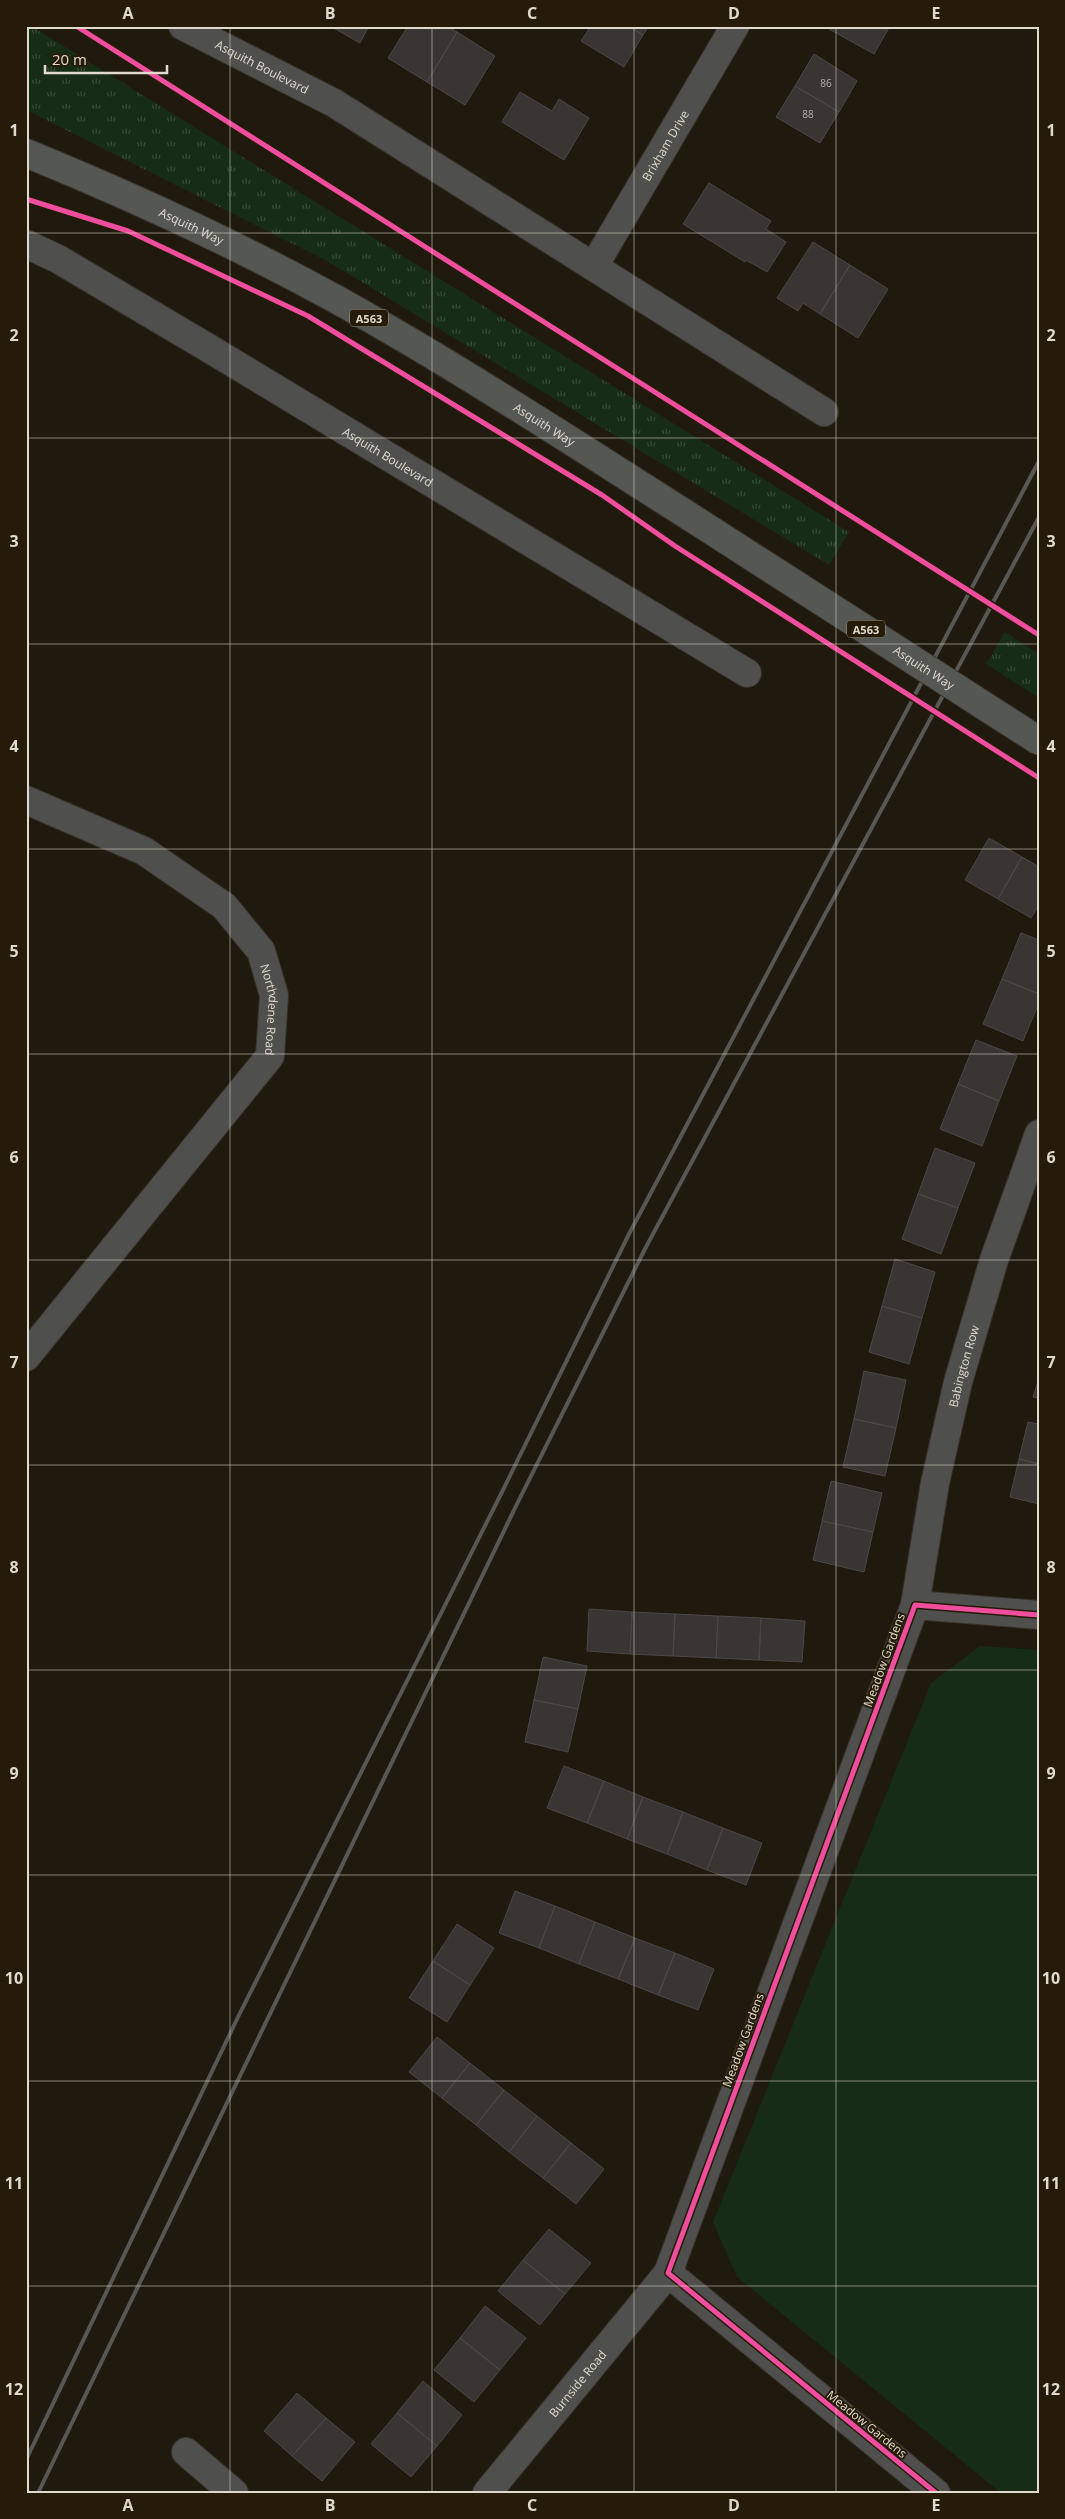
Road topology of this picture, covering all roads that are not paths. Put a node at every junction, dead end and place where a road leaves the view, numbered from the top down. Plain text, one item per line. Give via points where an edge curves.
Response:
1 (182, 26) edge
2 (735, 26) edge
3 (26, 153) edge
4 (26, 244) edge
5 (594, 266) junction
6 (824, 412) dead end
7 (748, 673) dead end
8 (1039, 741) edge
9 (26, 800) edge
10 (1039, 1134) edge
11 (26, 1357) edge
12 (916, 1605) junction
13 (1039, 1615) edge
14 (668, 2273) junction
15 (186, 2452) dead end
16 (234, 2493) edge
17 (487, 2493) edge
18 (936, 2493) edge

1 - 5 street, Asquith Boulevard via 334,103
2 - 5 street, Brixham Drive
3 - 8 highway, Asquith Way / A563, bridge via 274,266 370,319 513,404
4 - 7 street, Asquith Boulevard via 58,259 202,344
5 - 6 street, Asquith Boulevard
9 - 11 street, Northdene Road via 144,851 224,906 261,950 274,995 270,1056
10 - 12 street, Babington Row via 994,1260 958,1382 934,1483
12 - 13 street, Meadow Gardens
12 - 14 street, Meadow Gardens
14 - 17 street, Burnside Road
14 - 18 street, Meadow Gardens
15 - 16 street

